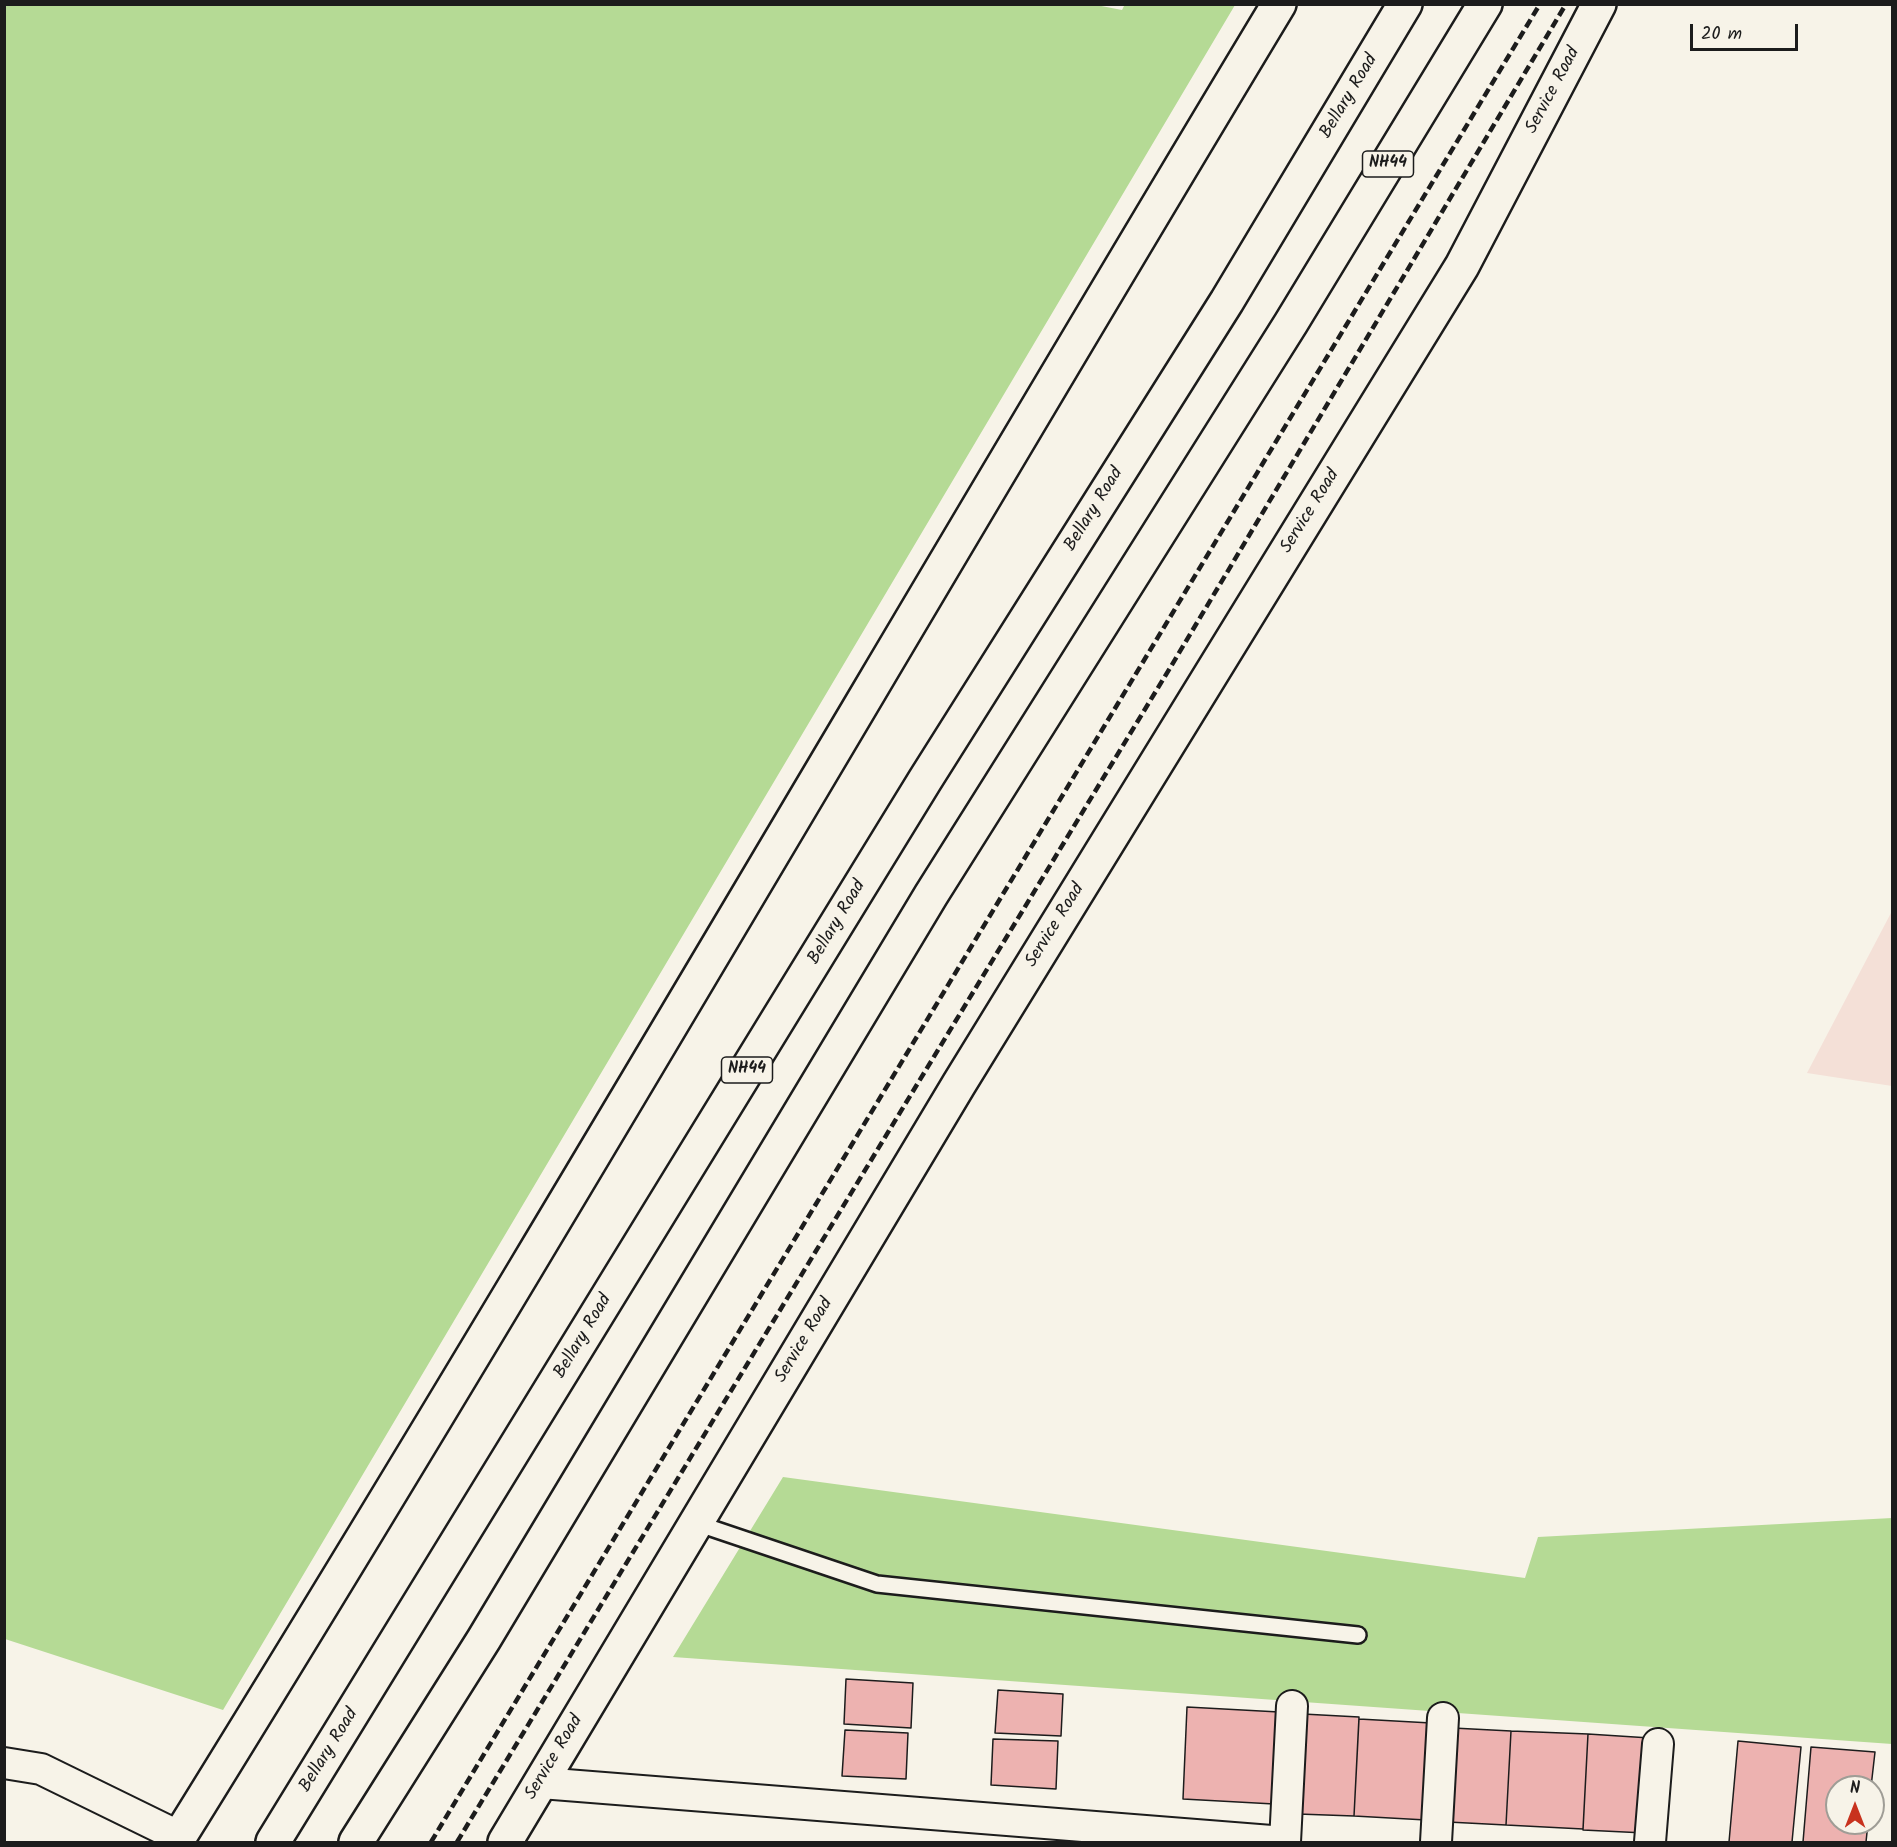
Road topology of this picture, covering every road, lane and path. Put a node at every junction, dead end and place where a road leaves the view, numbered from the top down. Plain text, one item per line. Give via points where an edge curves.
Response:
1 (1279, 4) edge
2 (1405, 4) edge
3 (1485, 4) edge
4 (1599, 4) edge
5 (696, 1523) junction
6 (1358, 1635) dead end
7 (1292, 1706) dead end
8 (1443, 1718) dead end
9 (1658, 1744) dead end
10 (4, 1763) edge
11 (541, 1783) junction
12 (178, 1840) edge
13 (273, 1842) edge
14 (356, 1842) edge
15 (505, 1842) edge
16 (1285, 1842) edge
17 (1436, 1842) edge
18 (1650, 1842) edge

1 - 12 main road via 361,1545
2 - 13 main road, Bellary Road / NH44 via 1227,302 925,780
3 - 14 main road, NH44 via 1291,323 931,895 484,1639
4 - 5 main road, Service Road via 1462,266 959,1084
5 - 6 lane via 877,1584
5 - 11 main road, Service Road
7 - 16 street
8 - 17 street
9 - 18 street
10 - 12 street via 41,1769
11 - 15 main road, Service Road
11 - 16 street

